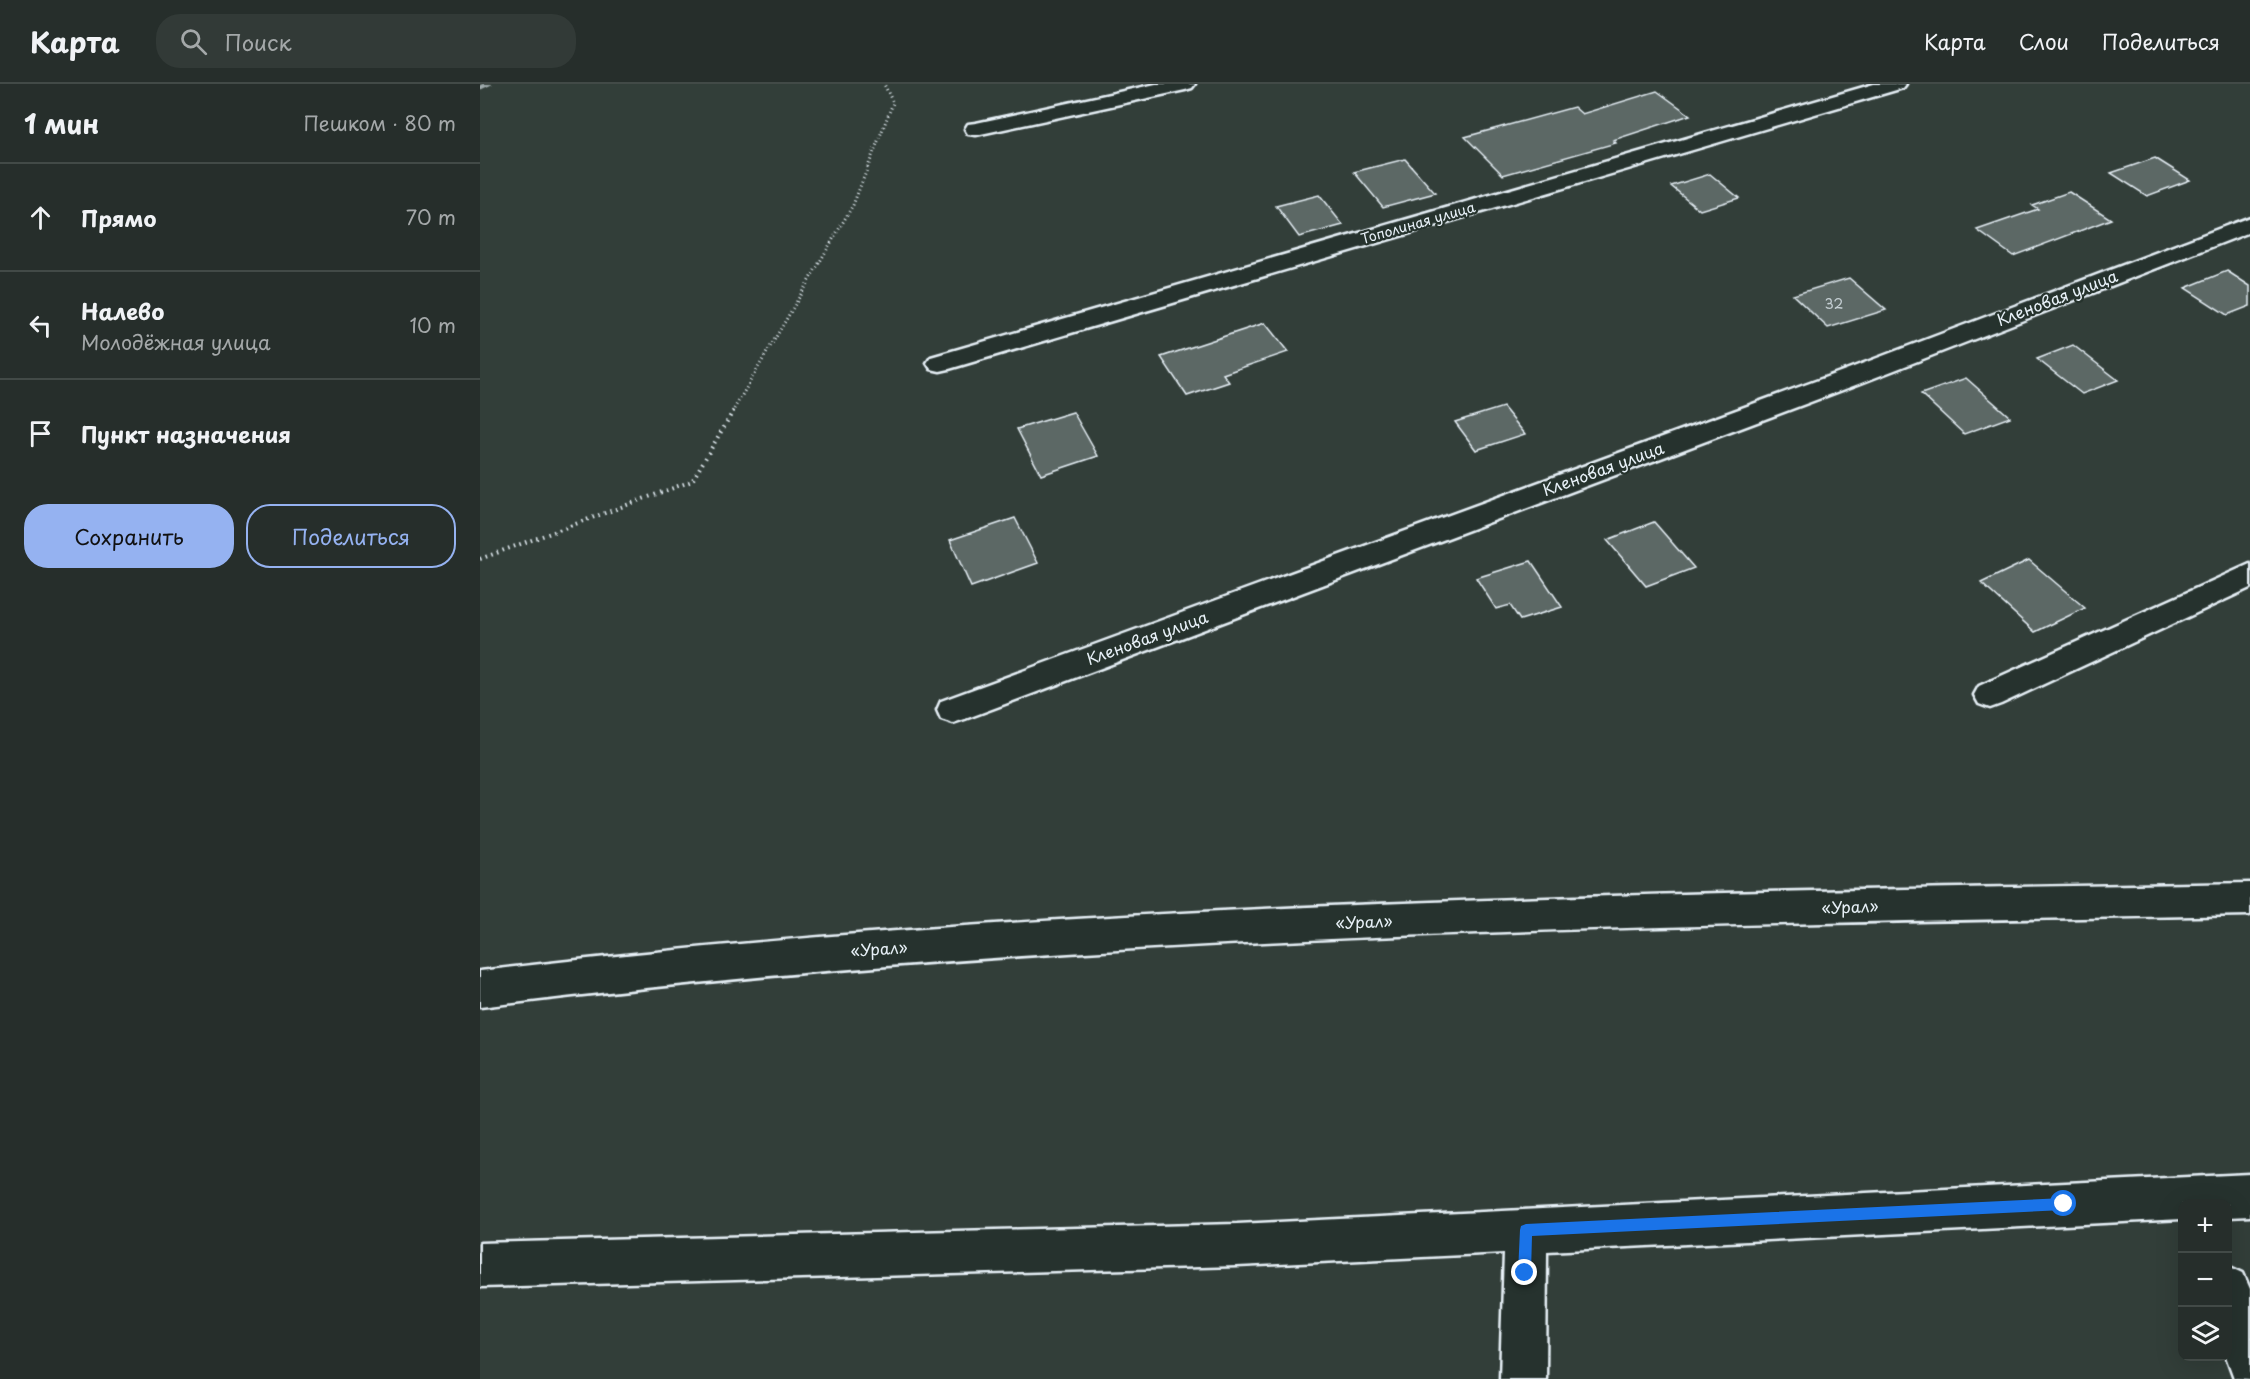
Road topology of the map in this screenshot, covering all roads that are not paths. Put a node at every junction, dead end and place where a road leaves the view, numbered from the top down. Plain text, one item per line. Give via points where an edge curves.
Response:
1 (1185, 84) edge
2 (1896, 84) edge
3 (976, 129) dead end
4 (2250, 224) edge
5 (940, 363) dead end
6 (2250, 575) edge
7 (1990, 695) dead end
8 (953, 710) dead end
9 (2250, 899) edge
10 (480, 989) edge
11 (2250, 1195) edge
12 (2211, 1199) edge
13 (2178, 1201) edge
14 (1526, 1230) junction
15 (480, 1265) edge
16 (2232, 1301) edge
17 (2250, 1362) edge
18 (1523, 1379) edge

1 - 3 main road
2 - 5 main road, Тополиная улица
4 - 8 main road, Кленовая улица via 1841,381
6 - 7 main road
9 - 10 main road, «Урал» via 1861,906 1313,924 839,952
11 - 12 main road
13 - 14 main road
14 - 15 main road via 1237,1245
14 - 18 main road
16 - 17 main road

